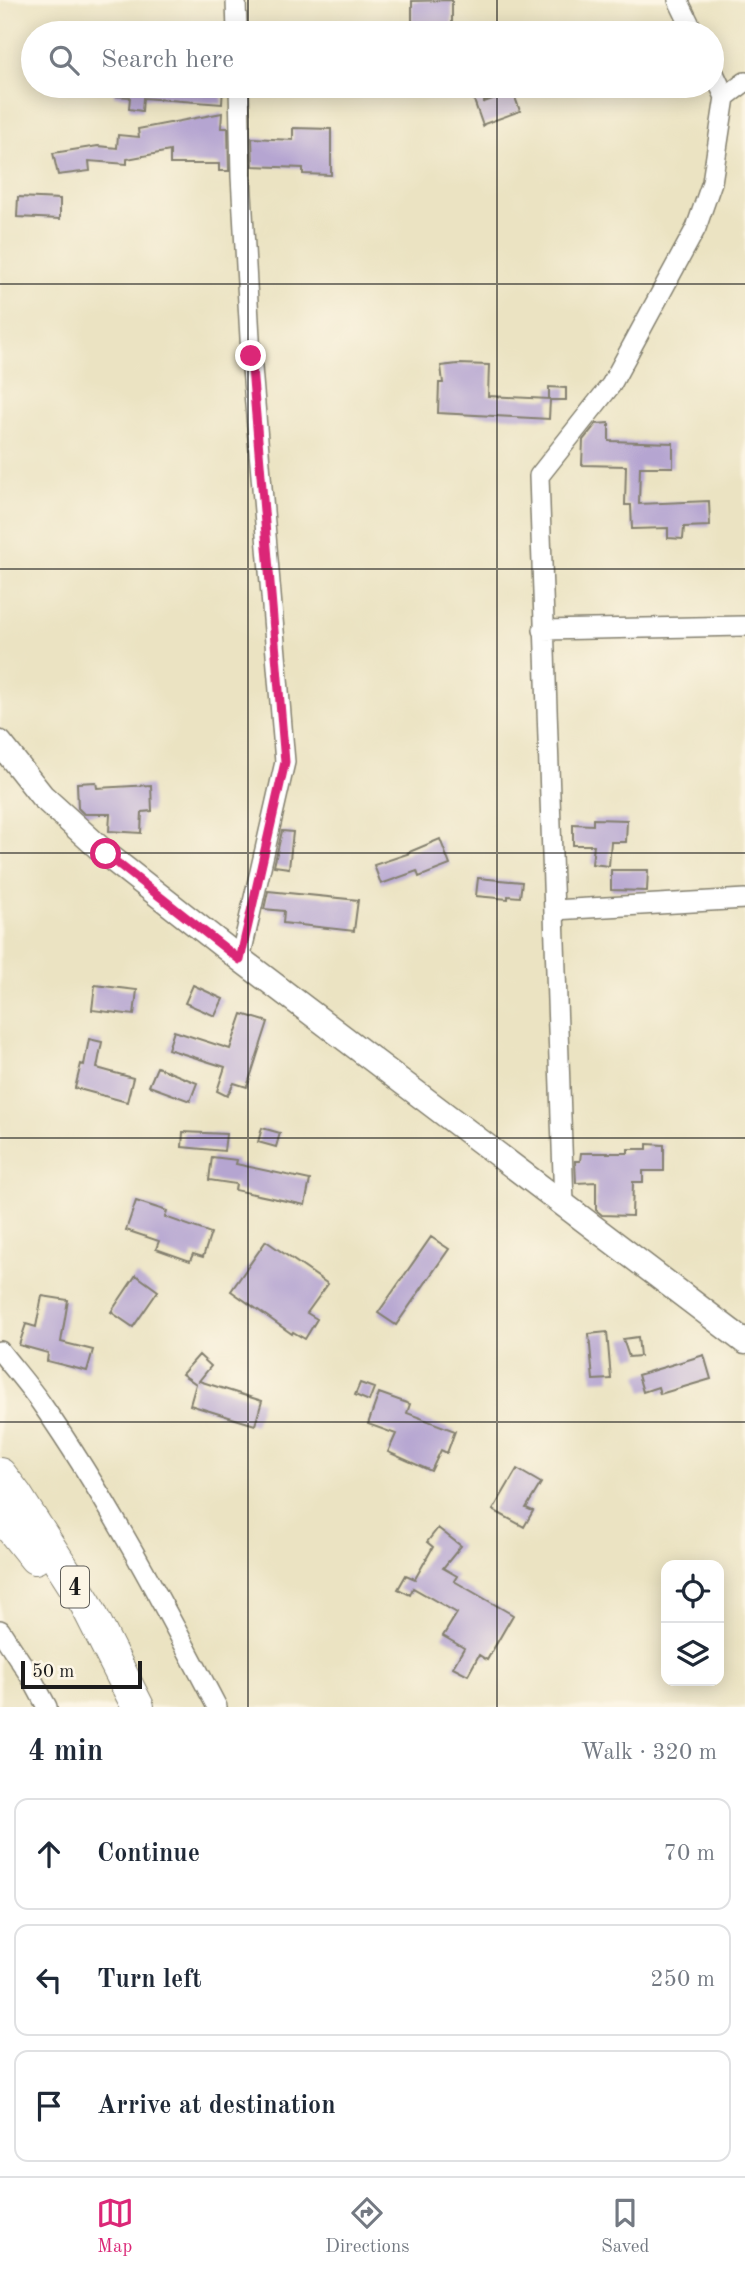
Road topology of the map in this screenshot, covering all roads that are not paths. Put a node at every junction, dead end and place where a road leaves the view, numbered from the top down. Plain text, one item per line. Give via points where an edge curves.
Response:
1 (236, 0) edge
2 (678, 0) edge
3 (237, 21) edge
4 (688, 21) edge
5 (745, 82) edge
6 (725, 97) joint
7 (239, 98) edge
8 (745, 626) edge
9 (543, 630) junction
10 (0, 743) edge
11 (745, 899) edge
12 (554, 910) junction
13 (240, 960) junction
14 (564, 1204) junction
15 (745, 1342) edge
16 (0, 1351) edge
17 (0, 1457) edge
18 (0, 1474) edge
19 (0, 1514) edge
20 (86, 1604) junction
21 (0, 1630) edge
22 (136, 1703) edge
23 (47, 1707) edge
24 (217, 1707) edge

1 - 3 street
2 - 4 street
5 - 6 street
6 - 9 street via 712,182 696,228 611,385 539,475
7 - 13 street via 251,356 285,762
8 - 9 street
9 - 12 street
10 - 13 street via 42,796 106,854
11 - 12 street
12 - 14 street
13 - 14 street
14 - 15 street
16 - 24 street via 42,1404 98,1492
17 - 20 highway via 61,1551
18 - 20 highway, 4
19 - 22 highway
20 - 22 highway, 4
21 - 23 street

